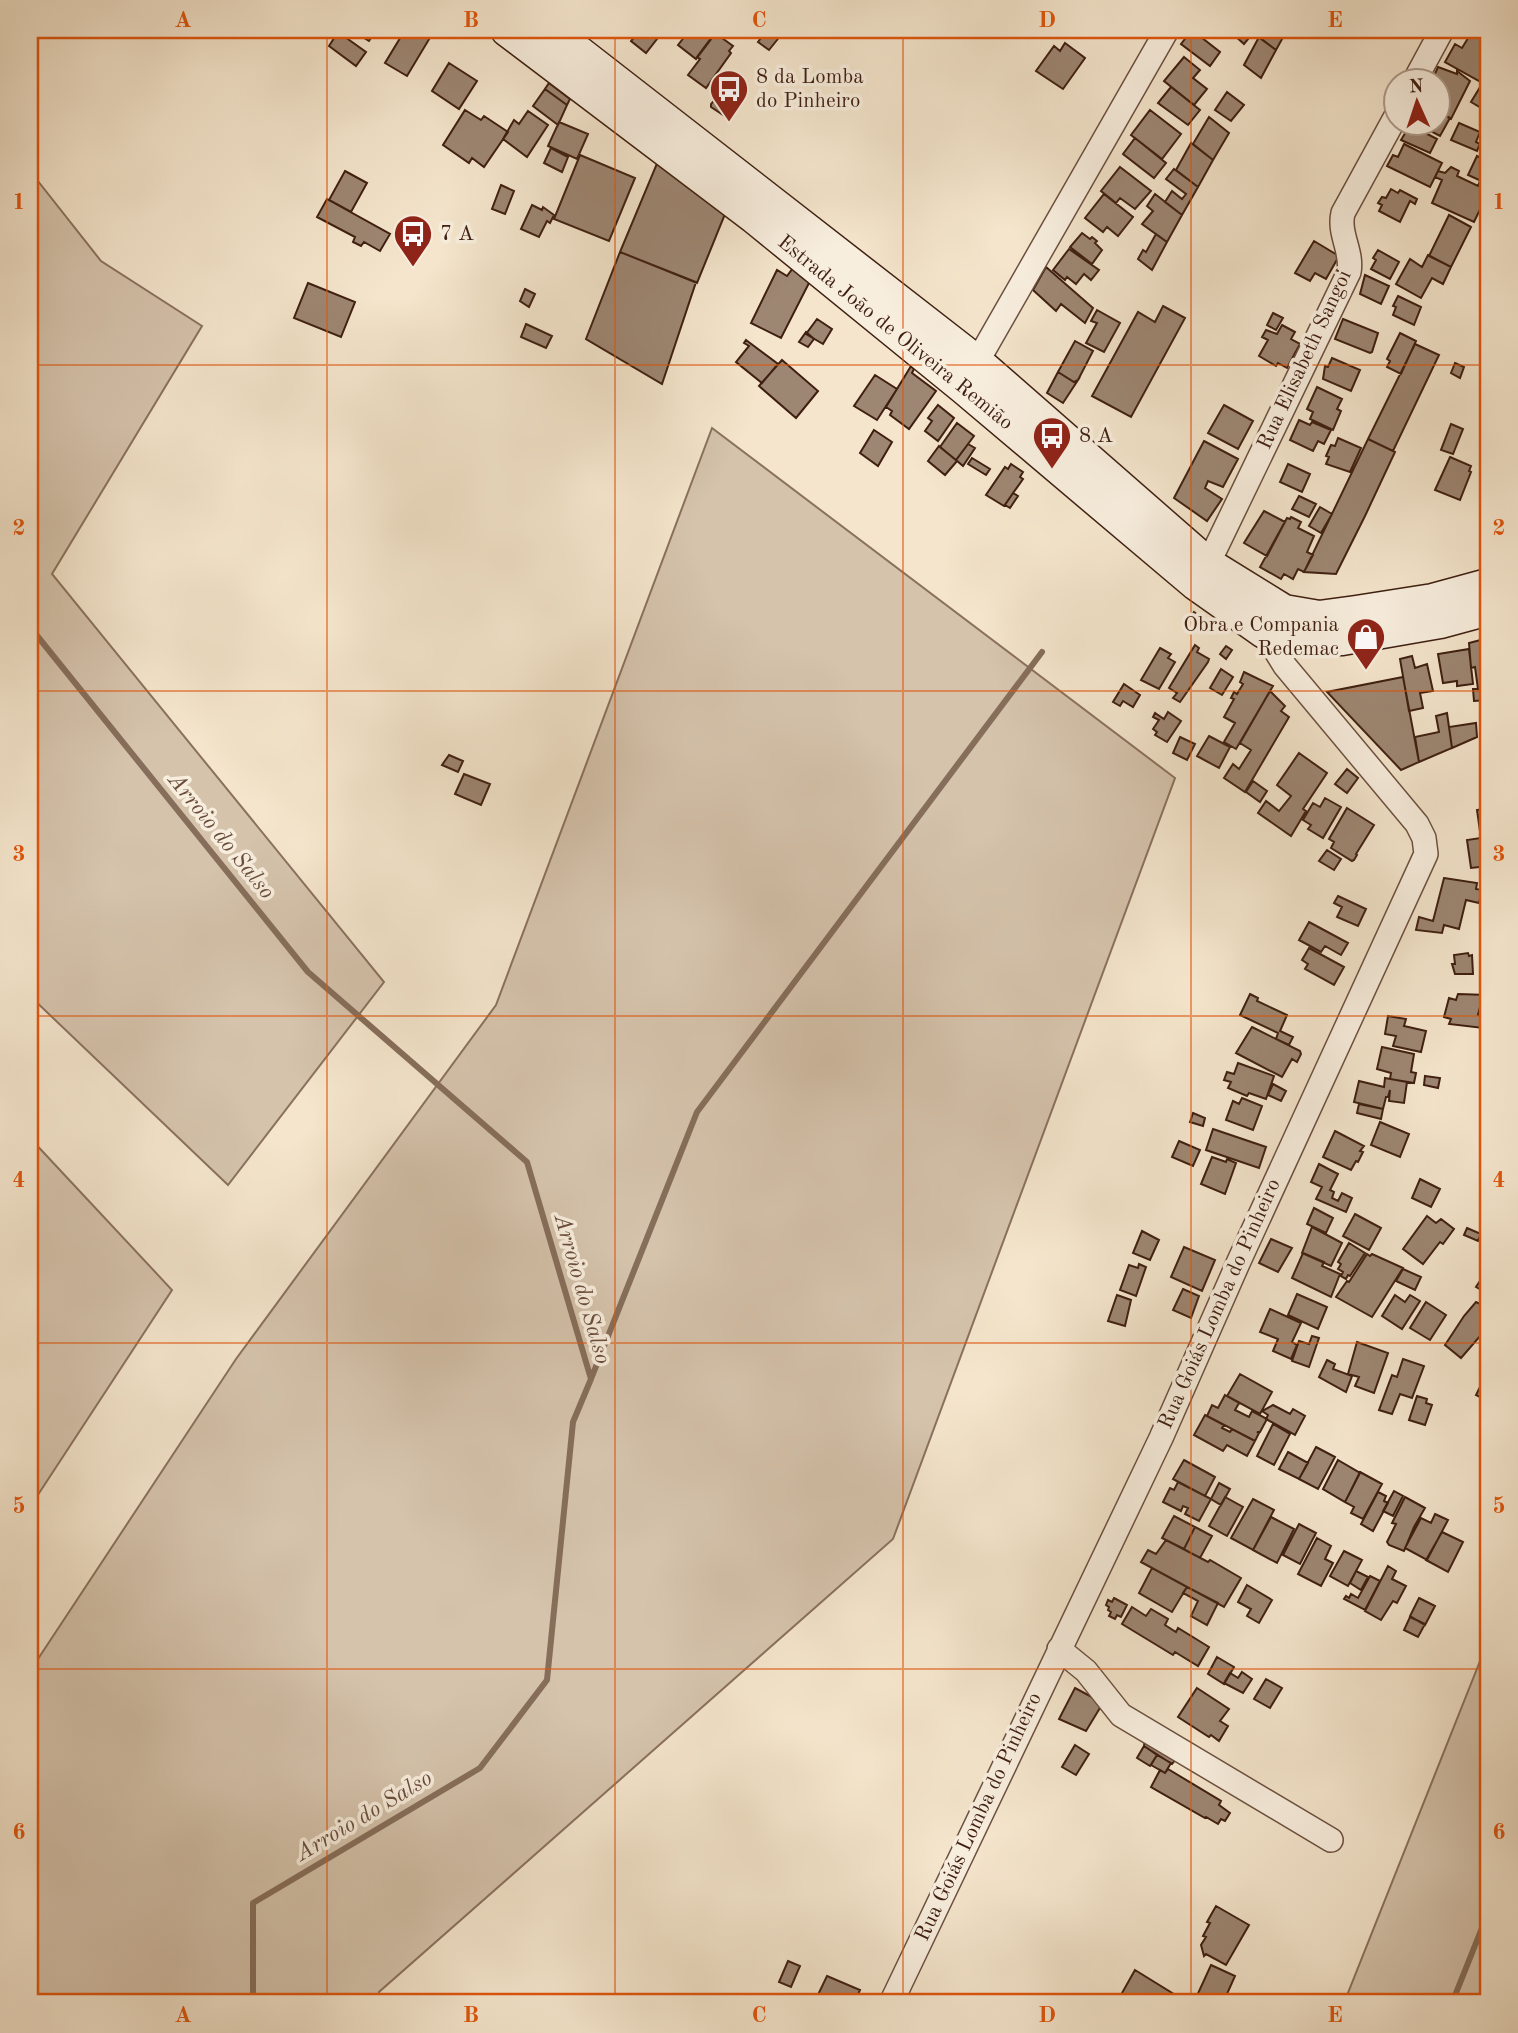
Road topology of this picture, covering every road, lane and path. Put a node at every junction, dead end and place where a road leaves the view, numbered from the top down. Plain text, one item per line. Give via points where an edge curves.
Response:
1 (507, 30) edge
2 (550, 30) edge
3 (1167, 30) edge
4 (1442, 30) edge
5 (1423, 66) edge
6 (1384, 136) edge
7 (977, 362) junction
8 (1208, 564) junction
9 (1488, 585) edge
10 (1488, 609) edge
11 (1264, 632) junction
12 (1059, 1649) junction
13 (1331, 1840) dead end
14 (891, 2003) edge

1 - 11 main road, Estrada João de Oliveira Remião via 754,217 1196,584
2 - 7 main road, Estrada João de Oliveira Remião
3 - 7 street
4 - 5 street
6 - 8 street, Rua Elisabeth Sangoi via 1343,213 1349,272
7 - 8 main road, Estrada João de Oliveira Remião
8 - 9 main road, Estrada João de Oliveira Remião via 1284,611 1319,617 1433,600
10 - 11 main road, Estrada João de Oliveira Remião via 1342,639 1300,640
11 - 12 street, Rua Goiás Lomba do Pinheiro via 1285,666 1417,824 1426,853 1161,1437
12 - 13 street via 1086,1671 1121,1715
12 - 14 street, Rua Goiás Lomba do Pinheiro

